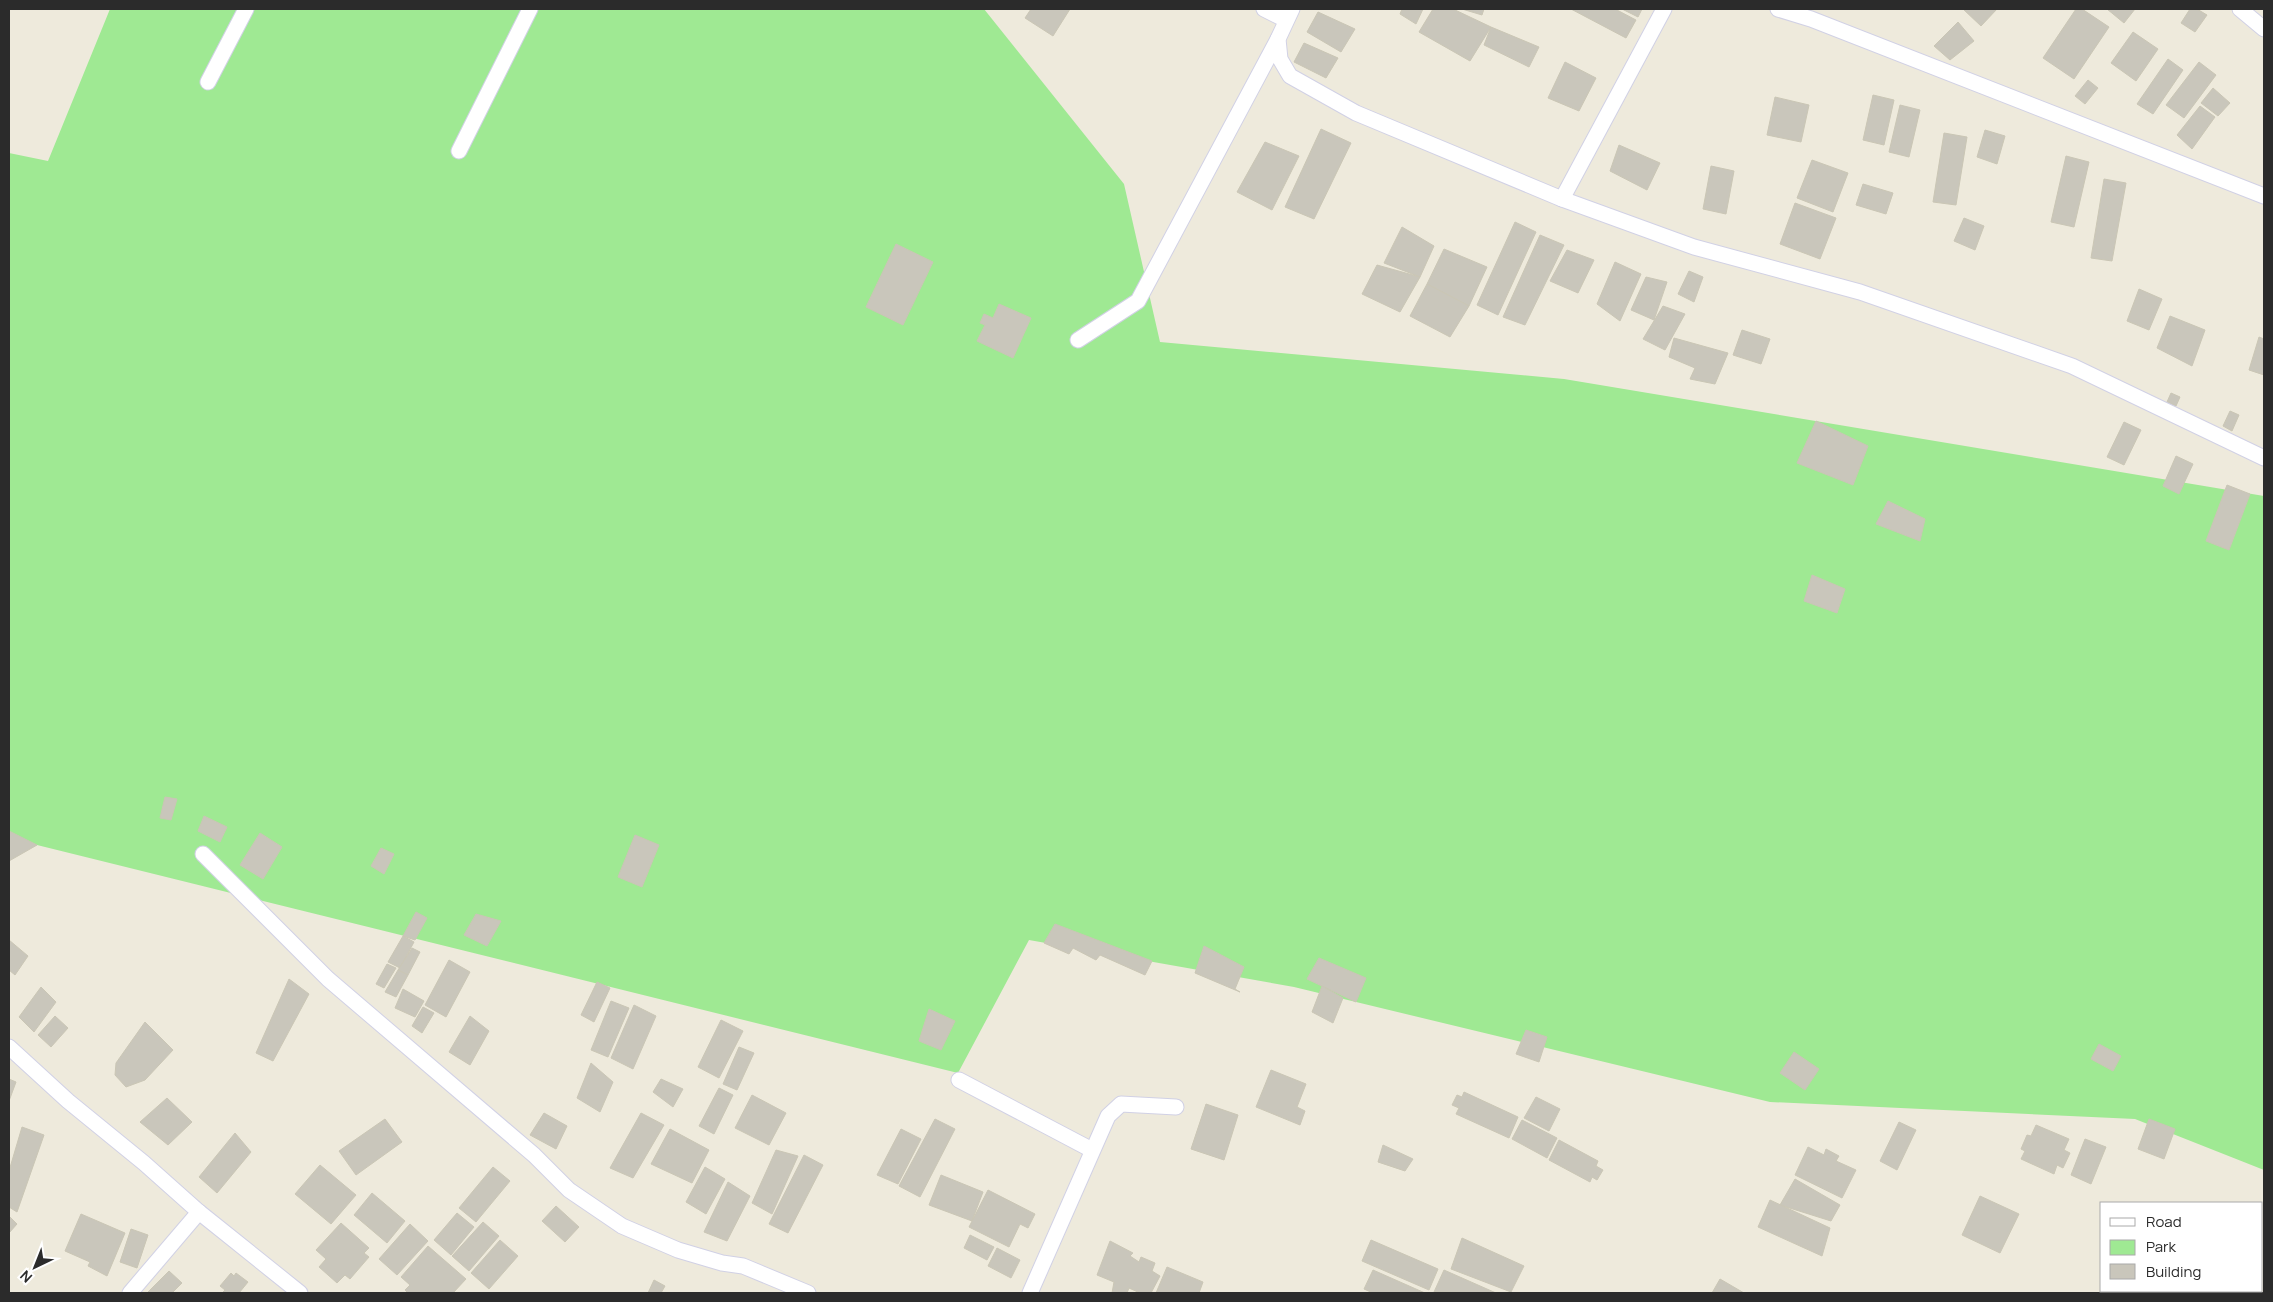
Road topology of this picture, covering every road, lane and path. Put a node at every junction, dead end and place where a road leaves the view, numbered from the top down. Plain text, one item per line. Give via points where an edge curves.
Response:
1 (246, 9) edge
2 (530, 9) edge
3 (1264, 9) edge
4 (1664, 9) edge
5 (1778, 9) edge
6 (2240, 9) edge
7 (1289, 14) edge
8 (2264, 29) edge
9 (1278, 39) junction
10 (208, 82) dead end
11 (459, 150) dead end
12 (2264, 196) edge
13 (1562, 199) junction
14 (1078, 340) dead end
15 (2264, 458) edge
16 (203, 854) dead end
17 (9, 1046) edge
18 (959, 1080) dead end
19 (1176, 1107) dead end
20 (1092, 1150) junction
21 (199, 1212) junction
22 (130, 1293) edge
23 (300, 1293) edge
24 (808, 1293) edge
25 (1030, 1293) edge

1 - 10 street
2 - 11 street
3 - 7 street
4 - 13 street
5 - 12 street via 1811,19
6 - 8 street
7 - 9 street
9 - 13 street via 1280,60 1290,76 1356,113
9 - 14 street via 1138,301
13 - 15 street via 1694,247 1860,292 2072,366
16 - 24 street via 328,979 516,1139 569,1190 622,1226 678,1250 743,1266
17 - 21 street via 68,1101
18 - 20 street
19 - 20 street via 1121,1104 1108,1116
20 - 25 street
21 - 22 street
21 - 23 street

